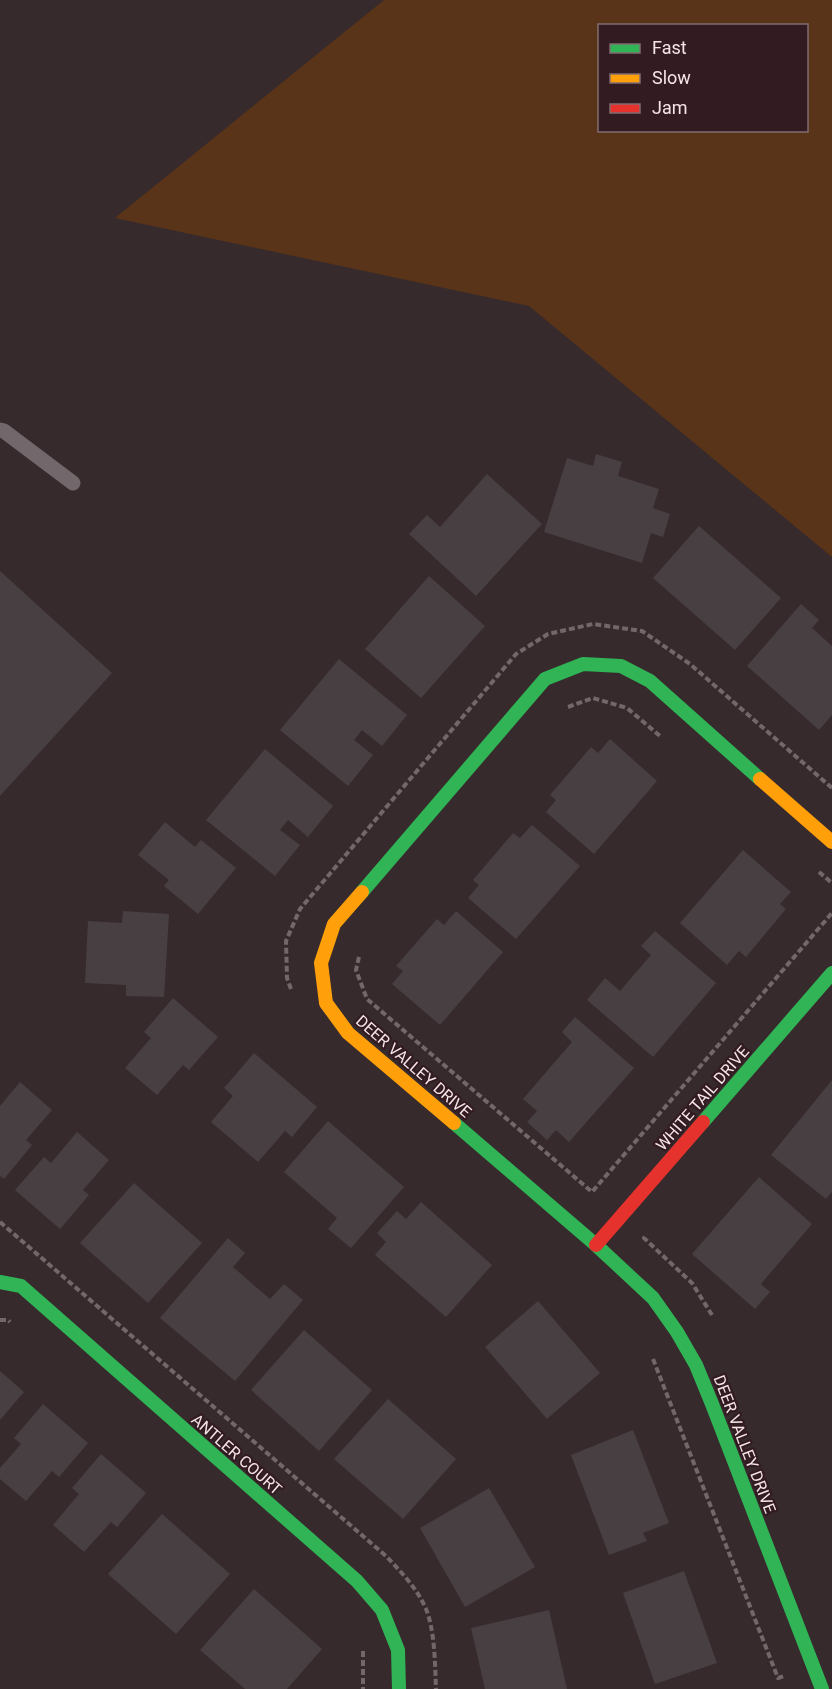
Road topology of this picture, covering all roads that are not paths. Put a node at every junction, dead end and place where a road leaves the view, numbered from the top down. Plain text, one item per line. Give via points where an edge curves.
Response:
1 (0, 430) edge
2 (73, 483) dead end
3 (832, 842) edge
4 (832, 973) edge
5 (596, 1245) junction
6 (0, 1282) edge
7 (399, 1689) edge
8 (822, 1689) edge

1 - 2 lane
3 - 5 street, DEER VALLEY DRIVE via 650,681 621,666 582,664 545,679 334,924 321,963 326,1003 348,1033
4 - 5 street, WHITE TAIL DRIVE
5 - 8 street, DEER VALLEY DRIVE via 653,1298 696,1365
6 - 7 street, ANTLER COURT via 21,1286 357,1581 382,1610 398,1650

